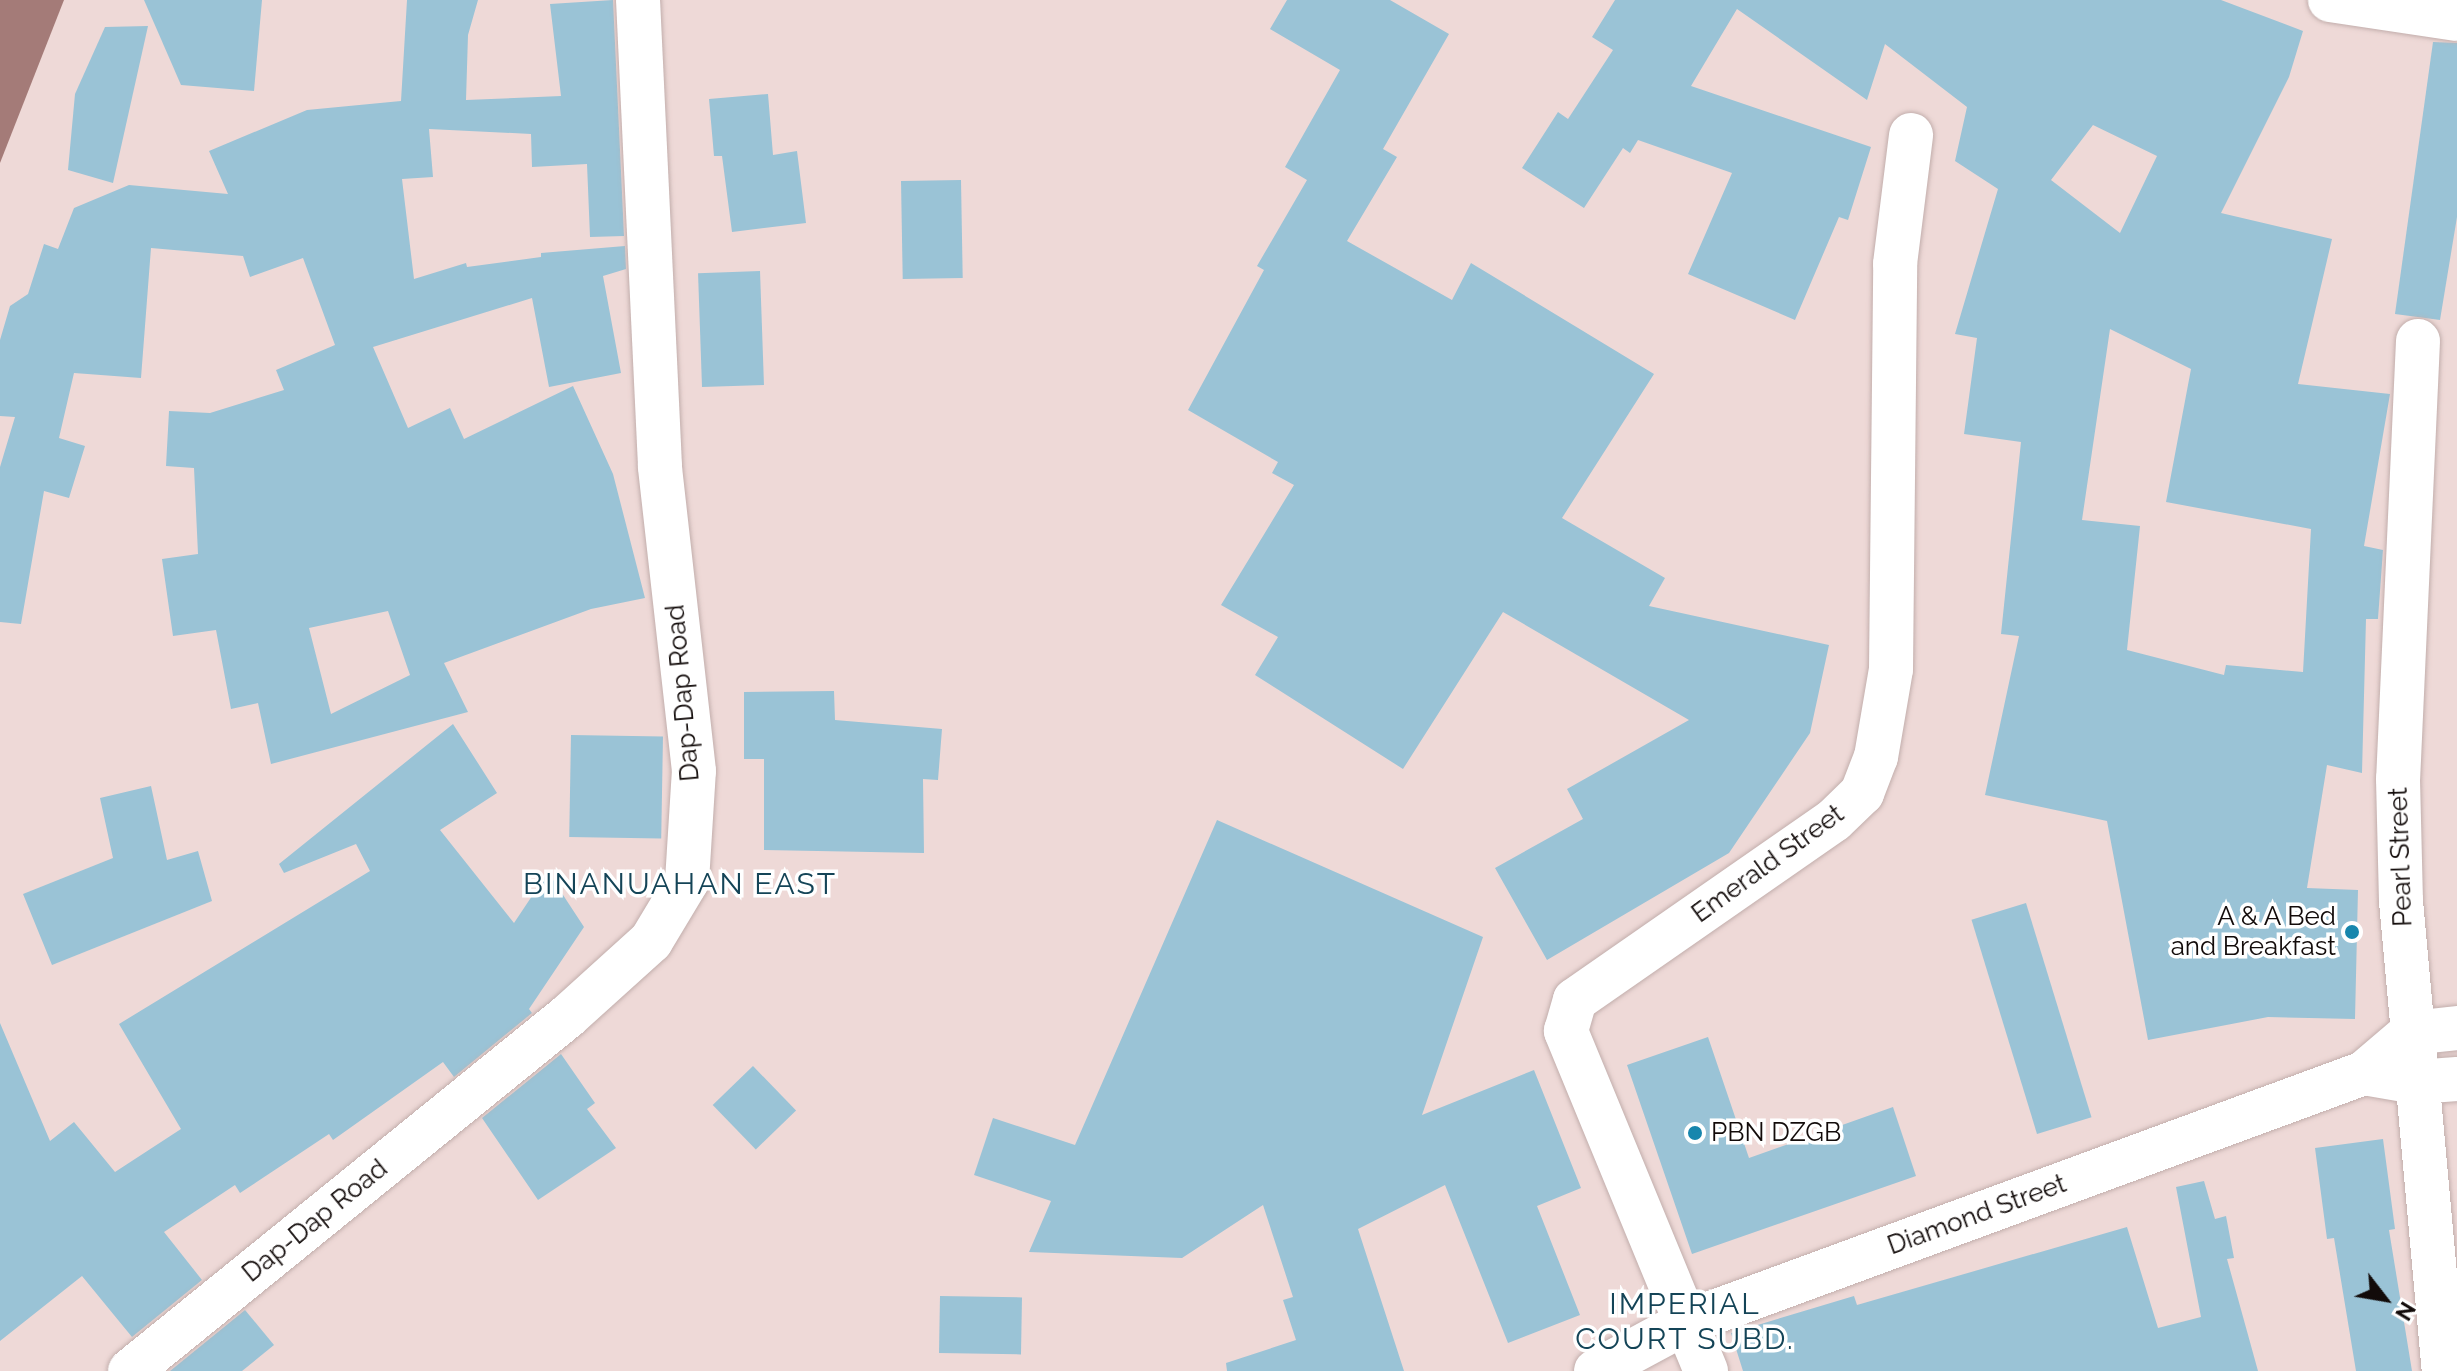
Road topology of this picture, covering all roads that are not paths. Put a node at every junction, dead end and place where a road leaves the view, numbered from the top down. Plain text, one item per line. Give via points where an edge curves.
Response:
1 (638, 0) edge
2 (2330, 0) edge
3 (2457, 19) edge
4 (1911, 135) dead end
5 (2418, 341) dead end
6 (2457, 1028) edge
7 (2411, 1033) junction
8 (2364, 1073) junction
9 (2436, 1080) edge
10 (1687, 1322) junction
11 (130, 1371) edge
12 (1596, 1371) edge
13 (1706, 1371) edge
14 (2444, 1371) edge

1 - 11 street, Dap-Dap Road via 660,466 694,771 687,881 651,941 568,1016
2 - 3 street
4 - 10 street, Emerald Street via 1895,264 1891,669 1876,757 1862,793 1834,820 1575,1000 1566,1031
5 - 7 street, Pearl Street via 2398,779
6 - 7 street
7 - 8 street, Diamond Street
7 - 9 street, Pearl Street
8 - 9 street
8 - 10 street, Diamond Street
9 - 14 street, Pearl Street
10 - 12 street, Diamond Street
10 - 13 street, Emerald Street

